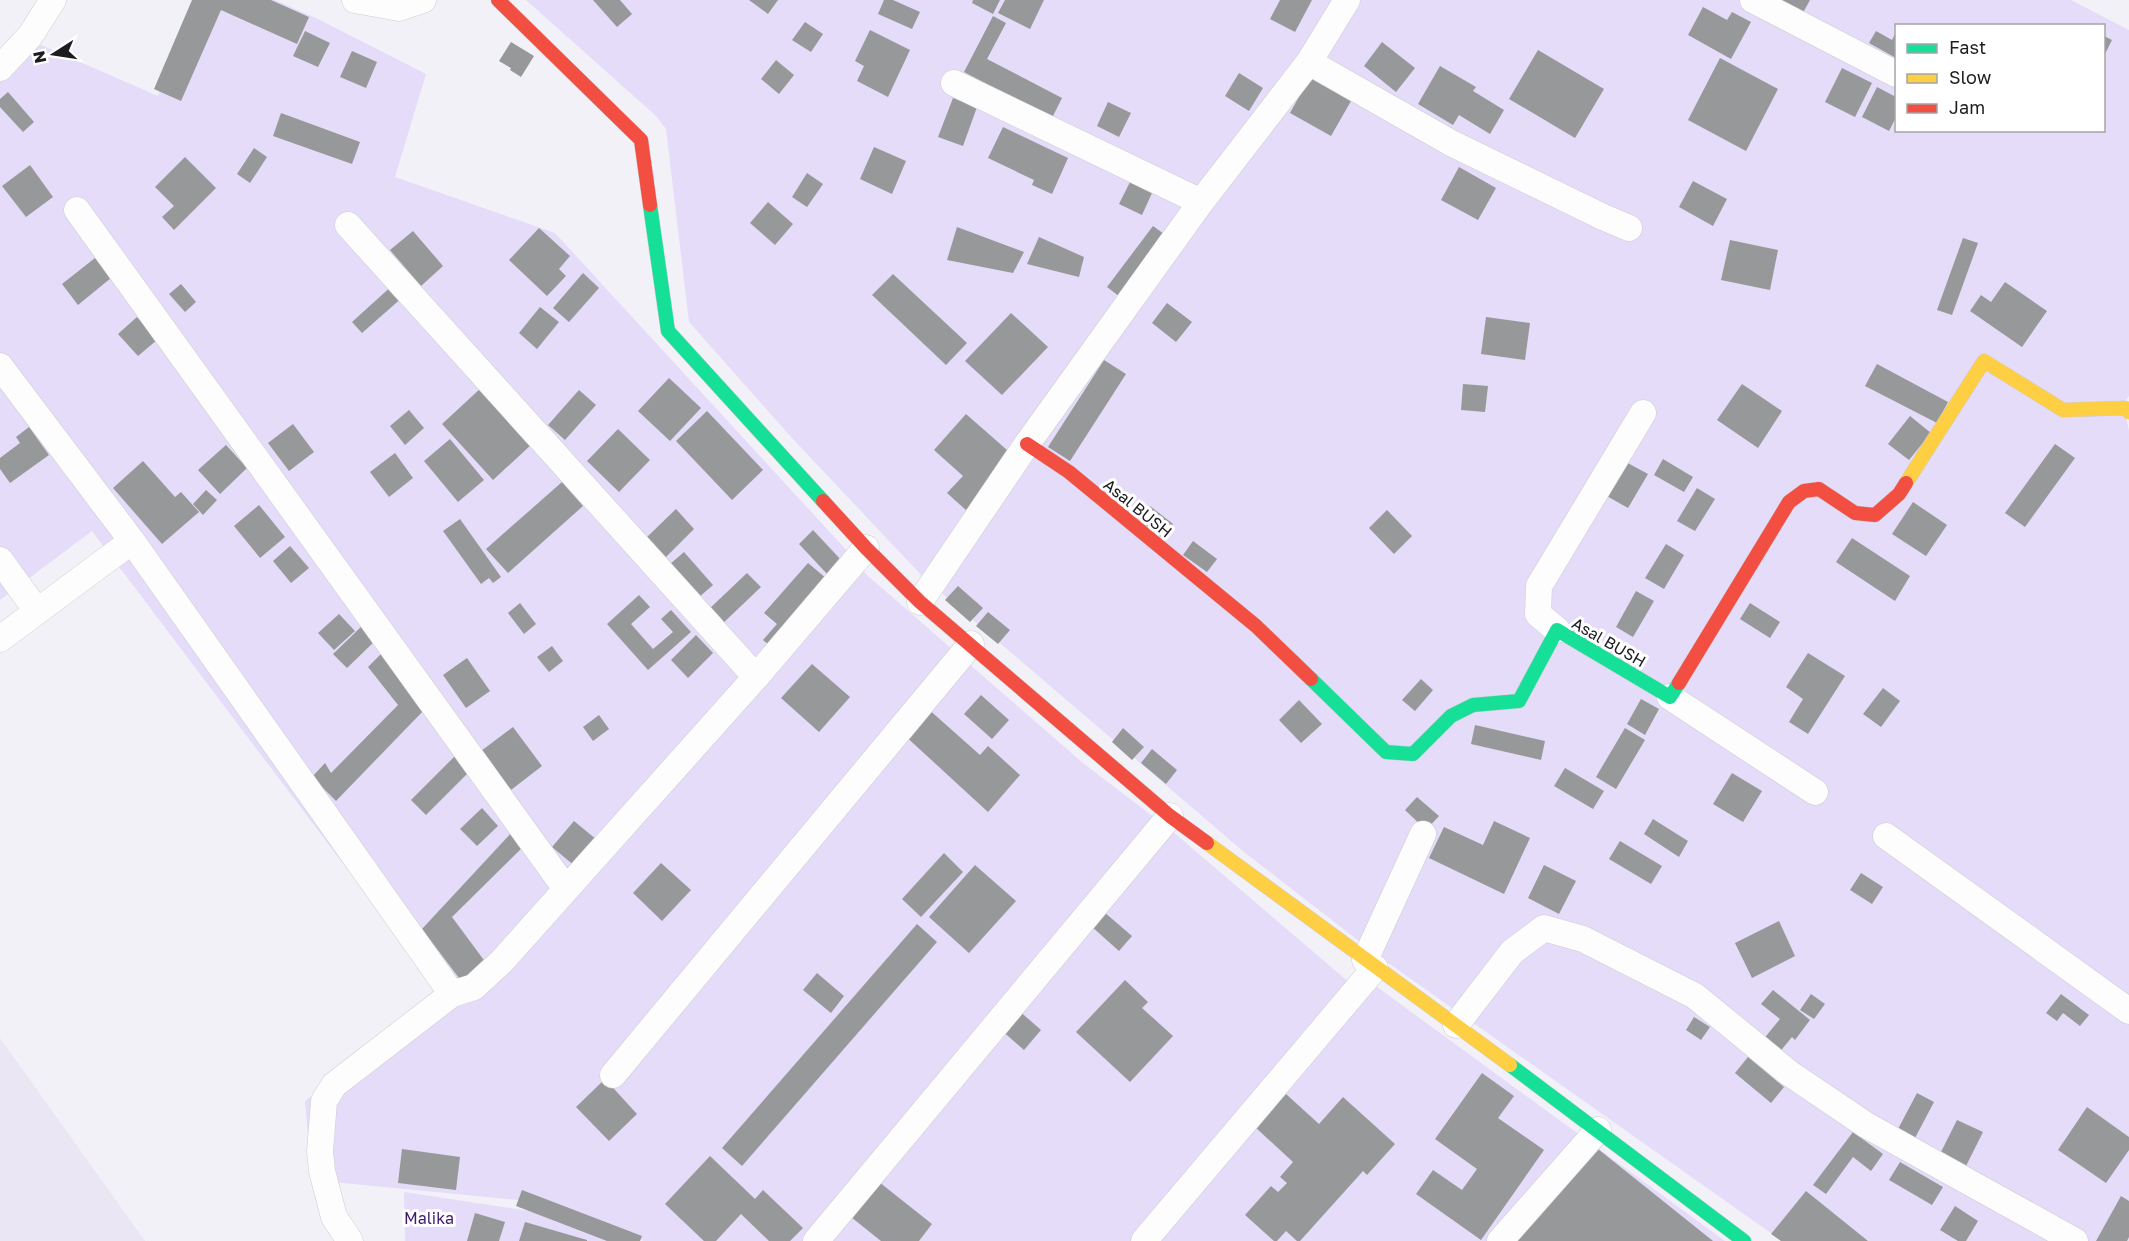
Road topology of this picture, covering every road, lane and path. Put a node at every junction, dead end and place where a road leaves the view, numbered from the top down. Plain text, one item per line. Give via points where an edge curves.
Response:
1 (53, 0) edge
2 (355, 0) edge
3 (423, 0) edge
4 (498, 0) edge
5 (1347, 0) edge
6 (1753, 0) edge
7 (1309, 62) junction
8 (0, 68) edge
9 (1895, 73) edge
10 (954, 83) dead end
11 (1201, 202) junction
12 (77, 210) dead end
13 (348, 225) dead end
14 (1629, 228) dead end
15 (0, 366) edge
16 (2129, 412) edge
17 (1643, 413) dead end
18 (1028, 444) junction
19 (132, 541) junction
20 (866, 548) junction
21 (0, 560) edge
22 (920, 602) junction
23 (37, 611) junction
24 (1557, 630) junction
25 (0, 639) edge
26 (971, 644) junction
27 (756, 677) junction
28 (1670, 697) junction
29 (1815, 792) dead end
30 (1170, 816) junction
31 (1423, 834) dead end
32 (1886, 836) dead end
33 (566, 889) junction
34 (1370, 964) junction
35 (452, 994) junction
36 (2129, 1011) edge
37 (1456, 1025) junction
38 (613, 1076) dead end
39 (1598, 1130) junction
40 (350, 1241) edge
41 (816, 1241) edge
42 (1144, 1241) edge
43 (1500, 1241) edge
44 (1744, 1241) edge
45 (2075, 1241) edge

1 - 8 street via 30,36
2 - 3 street via 399,8
4 - 20 street via 641,140 668,331
5 - 7 street
6 - 9 street
7 - 11 street
7 - 14 street via 1451,144
10 - 11 street
11 - 18 street
12 - 33 street
13 - 27 street
15 - 19 street
16 - 28 street via 2125,408 2063,410 1984,361 1899,494 1875,515 1855,513 1819,489 1804,491 1789,502
17 - 24 street via 1539,586 1538,614
18 - 22 street
18 - 24 street, Asal BUSH via 1069,472 1256,626 1386,752 1413,754 1451,716 1473,705 1519,701
19 - 23 street
19 - 35 street
20 - 22 street
20 - 27 street
21 - 23 street
22 - 26 street
23 - 25 street
24 - 28 street, Asal BUSH
26 - 30 street
26 - 38 street
27 - 33 street
28 - 29 street
30 - 34 street
30 - 41 street
31 - 34 street
32 - 36 street
33 - 35 street via 495,968 474,987
34 - 37 street
34 - 42 street
35 - 40 street via 334,1085 324,1101 322,1171 334,1217
37 - 39 street
37 - 45 street via 1512,952 1544,928 1584,939 1695,996 1789,1073 1866,1125
39 - 43 street
39 - 44 street

